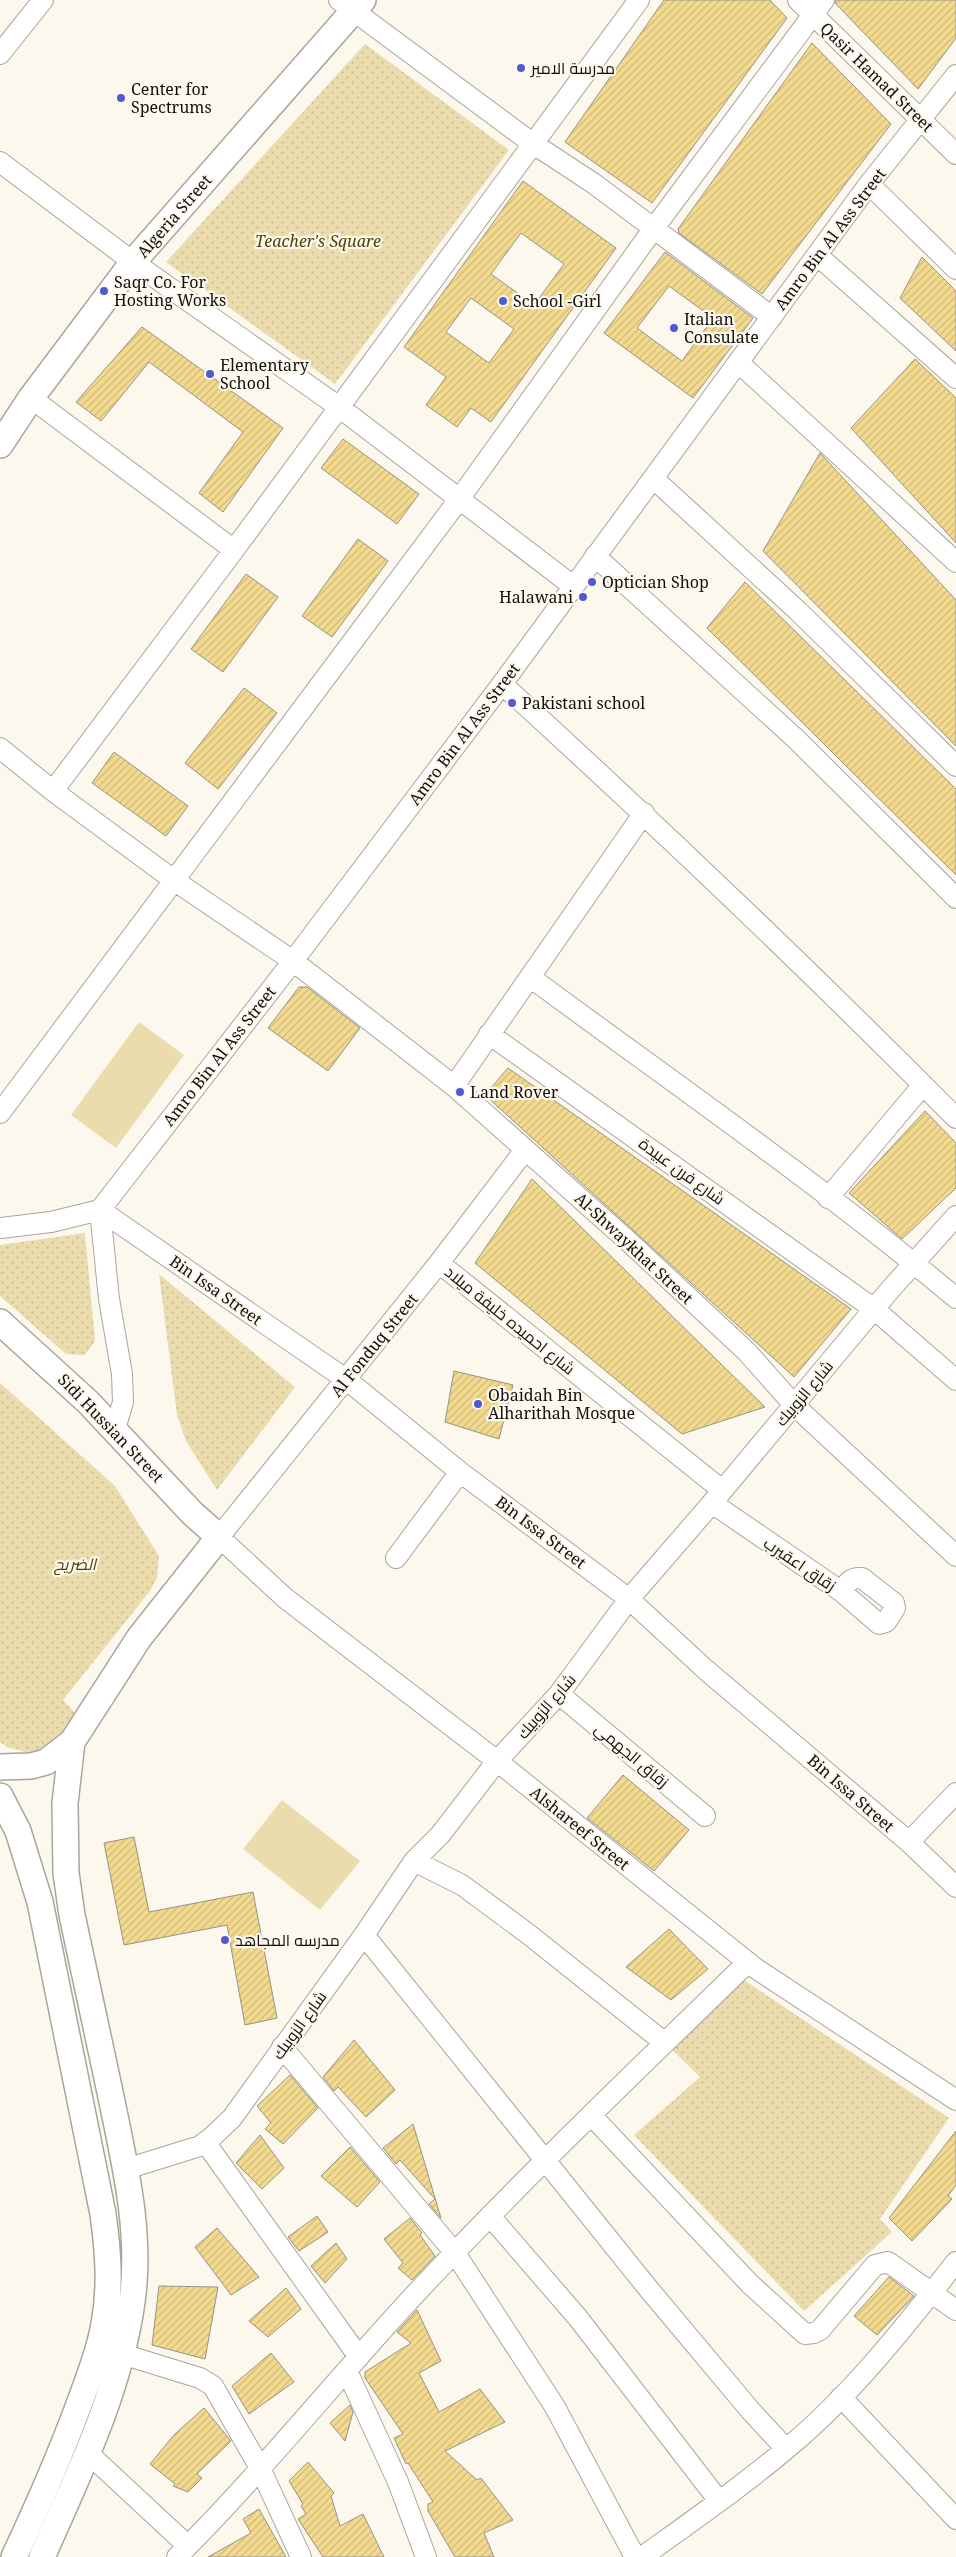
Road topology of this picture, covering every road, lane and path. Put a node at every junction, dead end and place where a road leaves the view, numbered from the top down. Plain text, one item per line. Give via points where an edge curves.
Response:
1 (43, 0) edge
2 (639, 0) edge
3 (798, 0) edge
4 (352, 4) edge
5 (818, 7) edge
6 (1, 52) edge
7 (956, 75) edge
8 (921, 120) junction
9 (532, 143) junction
10 (956, 154) edge
11 (0, 162) edge
12 (868, 184) junction
13 (654, 228) junction
14 (817, 255) junction
15 (133, 262) junction
16 (956, 269) edge
17 (772, 317) junction
18 (739, 363) junction
19 (956, 378) edge
20 (31, 398) junction
21 (339, 407) junction
22 (0, 445) edge
23 (653, 478) junction
24 (460, 498) junction
25 (234, 550) junction
26 (595, 556) junction
27 (956, 562) edge
28 (574, 586) junction
29 (502, 684) junction
30 (0, 748) edge
31 (956, 766) edge
32 (53, 791) junction
33 (644, 813) junction
34 (175, 881) junction
35 (956, 898) edge
36 (293, 961) junction
37 (530, 977) junction
38 (489, 1034) junction
39 (923, 1085) junction
40 (454, 1086) junction
41 (0, 1114) edge
42 (956, 1118) edge
43 (524, 1150) junction
44 (828, 1198) junction
45 (100, 1210) junction
46 (956, 1216) edge
47 (0, 1228) edge
48 (913, 1262) junction
49 (439, 1263) junction
50 (956, 1298) edge
51 (874, 1309) junction
52 (0, 1322) edge
53 (347, 1380) junction
54 (956, 1380) edge
55 (794, 1405) junction
56 (115, 1429) junction
57 (460, 1472) junction
58 (717, 1497) junction
59 (219, 1537) junction
60 (956, 1556) edge
61 (396, 1558) dead end
62 (629, 1599) junction
63 (886, 1622) dead end
64 (559, 1694) junction
65 (72, 1742) junction
66 (497, 1761) junction
67 (0, 1768) edge
68 (956, 1793) edge
69 (0, 1796) edge
70 (705, 1816) dead end
71 (909, 1842) junction
72 (414, 1861) junction
73 (956, 1887) edge
74 (364, 1935) junction
75 (748, 1962) junction
76 (665, 2043) junction
77 (282, 2047) junction
78 (956, 2100) edge
79 (591, 2115) junction
80 (205, 2142) junction
81 (544, 2160) junction
82 (126, 2169) junction
83 (490, 2216) junction
84 (455, 2253) junction
85 (956, 2262) edge
86 (932, 2293) junction
87 (956, 2310) edge
88 (122, 2354) junction
89 (353, 2364) junction
90 (841, 2398) junction
91 (786, 2449) junction
92 (89, 2454) junction
93 (260, 2468) junction
94 (719, 2500) junction
95 (956, 2519) edge
96 (182, 2552) edge
97 (14, 2557) edge
98 (42, 2557) edge
99 (301, 2557) edge
100 (426, 2557) edge
101 (635, 2557) edge
102 (642, 2557) edge

1 - 6 street
2 - 9 street
3 - 5 street, Qasir Hamad Street
4 - 9 street
4 - 15 main road, Algeria Street
5 - 8 street, Qasir Hamad Street
5 - 13 street
7 - 8 street, Amro Bin Al Ass Street
8 - 10 street, Qasir Hamad Street
8 - 12 street, Amro Bin Al Ass Street
9 - 13 street
9 - 21 street
11 - 15 street
12 - 14 street, Amro Bin Al Ass Street
12 - 16 street
13 - 17 street
13 - 24 street
14 - 17 street, Amro Bin Al Ass Street
14 - 19 street
15 - 20 main road, Algeria Street
15 - 21 street
17 - 18 street, Amro Bin Al Ass Street
18 - 23 street, Amro Bin Al Ass Street
18 - 27 street
20 - 22 main road, Algeria Street
20 - 25 street
21 - 24 street
21 - 25 street
23 - 26 street, Amro Bin Al Ass Street
23 - 31 street via 798,611
24 - 28 street
24 - 34 street
25 - 32 street
26 - 28 street, Amro Bin Al Ass Street
26 - 35 street via 796,739
28 - 29 street, Amro Bin Al Ass Street
29 - 33 street
29 - 36 street, Amro Bin Al Ass Street
30 - 32 street, Al-Shwaykhat Street
32 - 34 street, Al-Shwaykhat Street
33 - 37 street
33 - 39 street via 823,984
34 - 36 street, Al-Shwaykhat Street
34 - 41 street
36 - 40 street, Al-Shwaykhat Street
36 - 45 street, Amro Bin Al Ass Street
37 - 38 street
37 - 44 street
38 - 40 street
38 - 51 street, شارع فرن عبيدة
39 - 42 street
39 - 44 street
40 - 43 street, Al-Shwaykhat Street
43 - 49 street, Al Fonduq Street
43 - 55 street, Al-Shwaykhat Street via 578,1195 746,1352
44 - 48 street
45 - 47 street via 51,1222
45 - 53 street, Bin Issa Street
45 - 56 street via 109,1299 122,1374 123,1402
46 - 48 street, شارع الزوبيك
48 - 50 street
48 - 51 street, شارع الزوبيك
49 - 53 street, Al Fonduq Street
49 - 58 street, شارع احميده خليفة ميلاد
51 - 54 street, شارع فرن عبيدة
51 - 55 street, شارع الزوبيك
52 - 56 main road, Sidi Hussian Street
53 - 57 street, Bin Issa Street
53 - 59 street, Al Fonduq Street
55 - 58 street, شارع الزوبيك
55 - 60 street, Al-Shwaykhat Street
56 - 59 main road, Sidi Hussian Street via 192,1513
57 - 61 street
57 - 62 street, Bin Issa Street
58 - 62 street, شارع الزوبيك
58 - 63 street, زقاق اعقيرب via 875,1621
59 - 65 main road via 139,1638
59 - 66 street, Alshareef Street via 285,1598
62 - 64 street, شارع الزوبيك
62 - 71 street, Bin Issa Street via 706,1670
64 - 66 street, شارع الزوبيك
64 - 70 street, زقاق الجهمي
65 - 67 main road via 46,1762
65 - 82 main road via 65,1803 66,1873
66 - 72 street, شارع الزوبيك via 440,1835
66 - 75 street, Alshareef Street
68 - 71 street
69 - 97 main road via 18,1831 40,1902 103,2214 108,2279 104,2324 89,2376 66,2439
71 - 73 street, Bin Issa Street
72 - 74 street, شارع الزوبيك
72 - 76 street via 462,1885
74 - 77 street, شارع الزوبيك
74 - 81 street
75 - 76 street
75 - 78 street, Alshareef Street
76 - 79 street
77 - 80 street, شارع الزوبيك via 232,2118
77 - 84 street
79 - 81 street
79 - 86 street via 750,2284 805,2334 820,2330 874,2265 881,2262 888,2262
80 - 82 street, شارع الزوبيك
80 - 89 street
81 - 83 street
81 - 91 street via 679,2326
82 - 88 main road via 135,2269
83 - 84 street
83 - 94 street via 578,2318
84 - 89 street
84 - 101 street via 555,2407
85 - 86 street
86 - 87 street
86 - 90 street
88 - 92 main road
88 - 93 street via 200,2378 214,2386
89 - 93 street
89 - 100 street
90 - 91 street
90 - 95 street
91 - 94 street
92 - 96 street
92 - 98 main road
93 - 96 street
93 - 99 street
94 - 102 street

